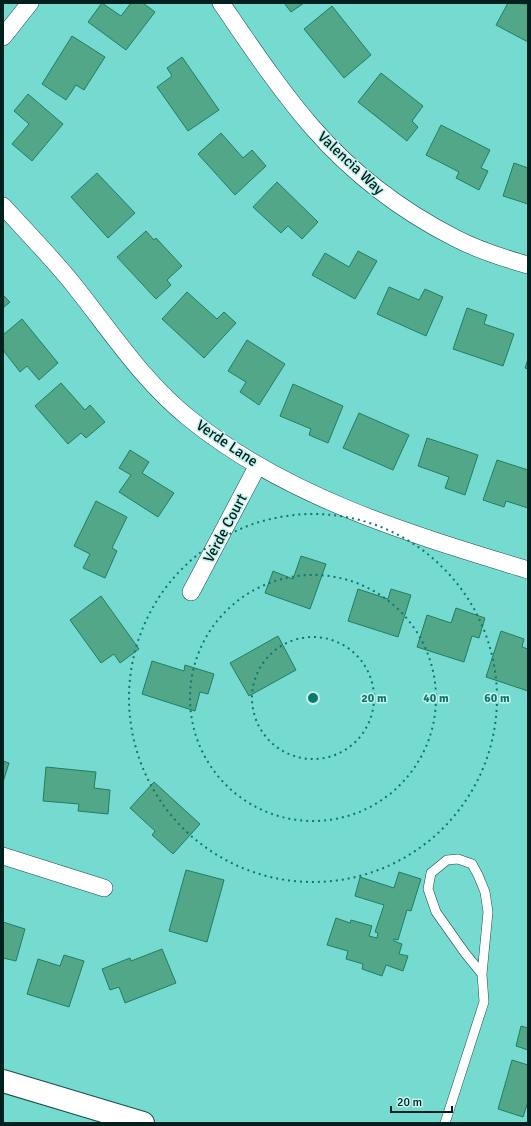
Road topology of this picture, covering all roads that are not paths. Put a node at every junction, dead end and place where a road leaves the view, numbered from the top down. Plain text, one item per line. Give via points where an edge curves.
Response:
1 (30, 3) edge
2 (221, 3) edge
3 (3, 37) edge
4 (3, 206) edge
5 (528, 265) edge
6 (258, 465) junction
7 (528, 570) edge
8 (191, 592) dead end
9 (3, 856) edge
10 (104, 888) dead end
11 (482, 974) junction
12 (3, 1081) edge
13 (143, 1123) edge
14 (445, 1123) edge

1 - 3 street
2 - 5 street, Valencia Way via 293,103 348,165 410,213 497,256
4 - 6 street, Verde Lane via 69,278 131,359 158,389 189,418
6 - 7 street, Verde Lane via 323,499 377,521
6 - 8 street, Verde Court
9 - 10 street
11 - 11 lane via 436,912 428,889 431,873 447,860 458,859 472,864 485,892 488,912
11 - 14 lane via 484,1002
12 - 13 main road

